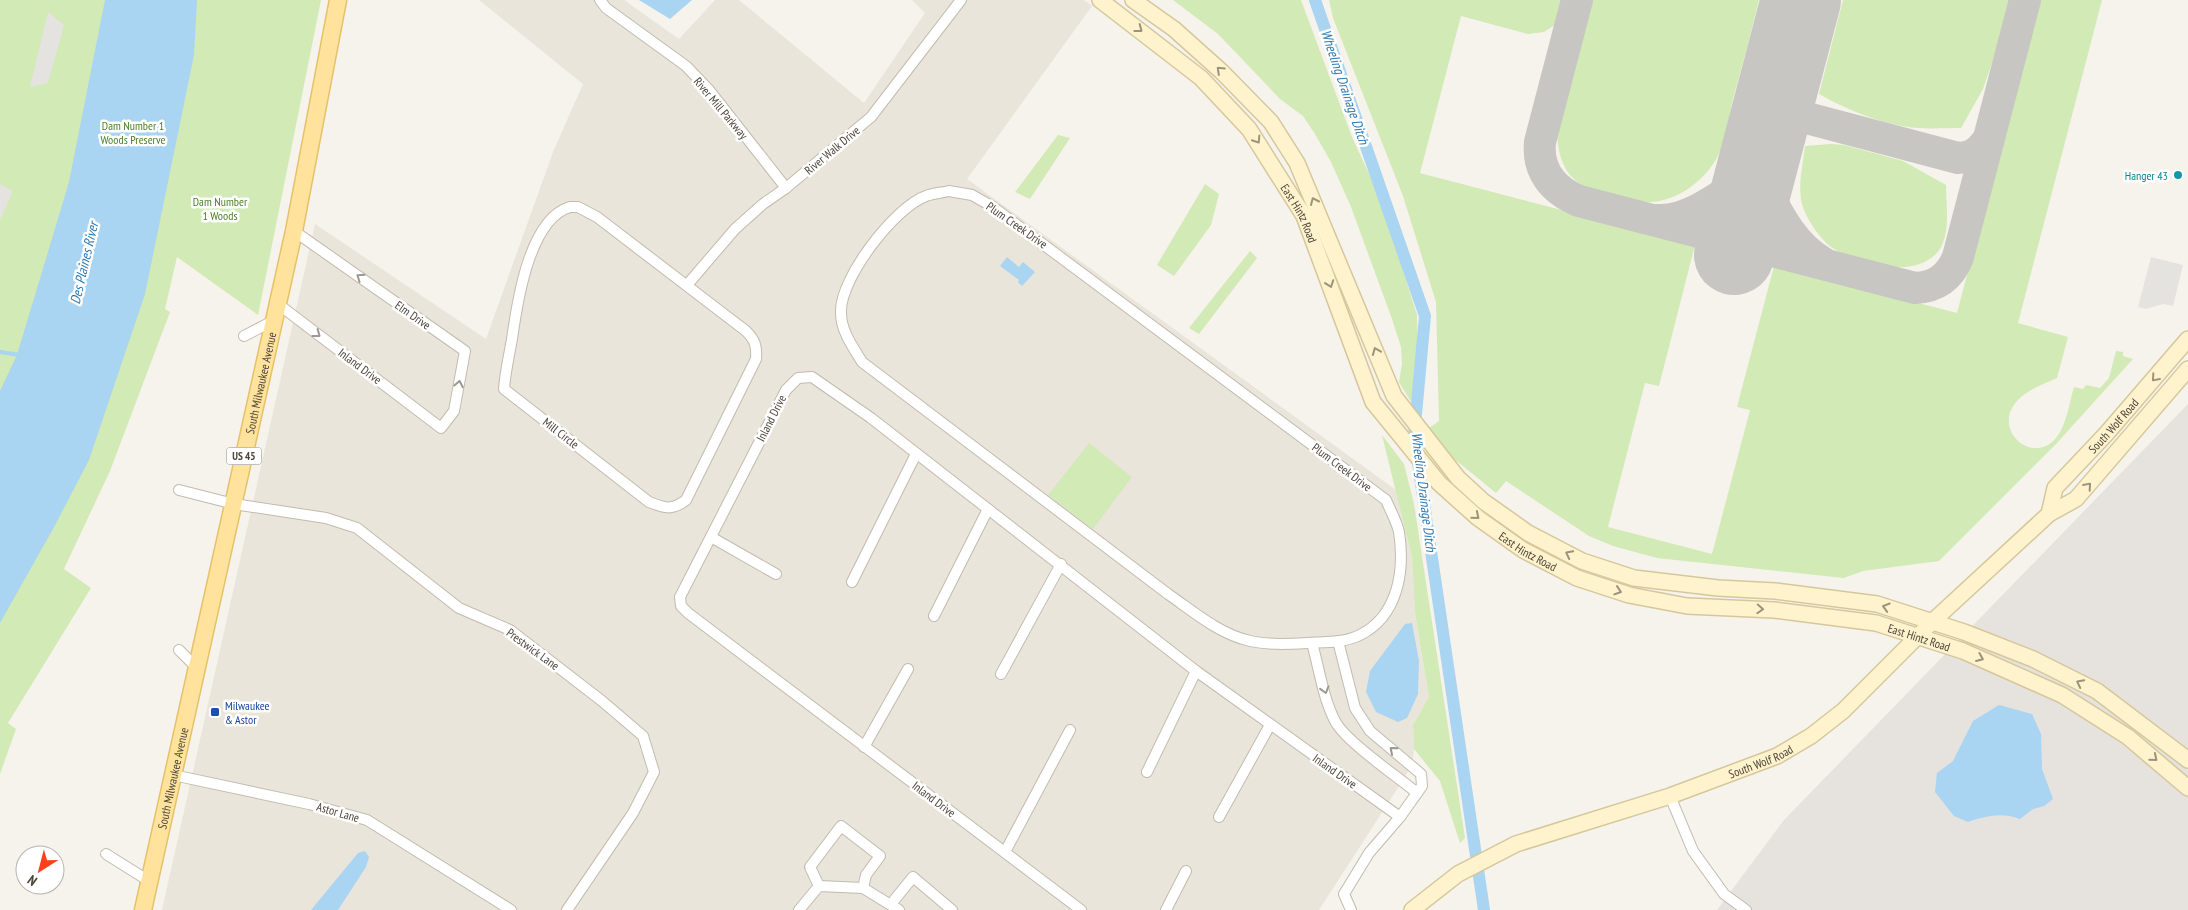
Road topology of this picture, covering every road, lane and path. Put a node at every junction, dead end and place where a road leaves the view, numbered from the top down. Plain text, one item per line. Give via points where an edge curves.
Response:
1 (338, 0) edge
2 (600, 0) edge
3 (961, 0) edge
4 (1100, 0) edge
5 (1133, 0) edge
6 (786, 188) junction
7 (294, 231) junction
8 (687, 285) junction
9 (276, 312) junction
10 (244, 336) dead end
11 (2188, 341) edge
12 (2188, 370) edge
13 (441, 428) joint
14 (916, 454) junction
15 (179, 490) dead end
16 (234, 504) junction
17 (988, 509) junction
18 (2049, 514) junction
19 (711, 537) junction
20 (1060, 564) junction
21 (776, 574) dead end
22 (852, 582) dead end
23 (934, 616) dead end
24 (1933, 621) junction
25 (1918, 636) junction
26 (1338, 642) junction
27 (1312, 643) junction
28 (179, 650) dead end
29 (197, 668) junction
30 (908, 669) dead end
31 (1196, 671) junction
32 (1002, 674) dead end
33 (1270, 725) junction
34 (1070, 730) dead end
35 (864, 747) junction
36 (2188, 760) edge
37 (1147, 772) dead end
38 (173, 775) junction
39 (2188, 788) edge
40 (1420, 789) junction
41 (1670, 796) junction
42 (1219, 817) dead end
43 (1400, 817) junction
44 (1005, 852) junction
45 (106, 854) dead end
46 (1186, 871) dead end
47 (149, 881) junction
48 (819, 886) junction
49 (863, 888) junction
50 (895, 907) edge
51 (143, 910) edge
52 (511, 910) edge
53 (568, 910) edge
54 (799, 910) edge
55 (952, 910) edge
56 (1082, 910) edge
57 (1166, 910) edge
58 (1351, 910) edge
59 (1412, 910) edge
60 (1746, 910) edge

1 - 7 main road, South Milwaukee Avenue / US 45
2 - 6 street, River Mill Parkway via 606,8 686,66 709,90
3 - 6 street, River Walk Drive via 871,117
4 -> 25 main road, East Hintz Road via 1201,78 1249,128 1304,216 1373,402 1440,483 1478,518 1523,550 1576,578 1629,595 1687,606 1774,610 1876,623
24 -> 5 main road, East Hintz Road via 1877,604 1634,578 1582,561 1528,533 1483,501 1458,478 1394,396 1297,163 1271,122 1216,66 1174,29
6 - 8 street, River Walk Drive via 735,229
7 - 9 main road, South Milwaukee Avenue / US 45
13 -> 7 street, Elm Drive via 454,411 465,351
8 - 8 street, Mill Circle via 590,212 570,206 560,210 551,219 530,257 520,290 504,384 504,389 649,502 665,509 677,507 686,500 756,359 757,346 752,337
9 - 10 street
9 -> 13 street, Inland Drive
9 - 16 main road, South Milwaukee Avenue / US 45
11 -> 18 main road, South Wolf Road via 2056,488
18 -> 12 main road, South Wolf Road via 2076,499
14 - 17 street, Inland Drive
14 - 19 street, Inland Drive via 812,377 798,378 786,390
14 - 22 street
15 - 16 street, Prestwick Lane
16 - 29 main road, South Milwaukee Avenue / US 45
16 - 53 street, Prestwick Lane via 326,518 357,528 459,608 510,630 643,736 654,772 633,813
17 - 20 street, Inland Drive
17 - 23 street
18 - 24 main road, South Wolf Road
19 - 21 street
19 - 35 street, Inland Drive via 680,597 681,606
20 - 31 street, Inland Drive
20 - 32 street
24 - 25 main road, South Wolf Road
36 -> 24 main road, East Hintz Road via 2097,691 2033,659
25 -> 39 main road, East Hintz Road via 1963,651 2062,695 2128,737
25 - 41 main road, South Wolf Road via 1843,711 1811,736 1777,756
26 - 27 street, Plum Creek Drive
26 - 27 street, Plum Creek Drive via 1359,636 1378,623 1392,605 1399,584 1401,557 1399,531 1386,500 993,207 972,195 949,191 925,196 900,214 874,242 847,282 841,313 848,340 862,362 1219,630 1259,642
40 -> 26 street via 1421,774 1370,730 1355,708
27 -> 40 street via 1336,722 1354,742
28 - 29 street
29 - 38 main road, South Milwaukee Avenue / US 45
30 - 35 street
31 - 33 street, Inland Drive
31 - 37 street
33 - 42 street
33 - 43 street, Inland Drive
34 - 44 street
35 - 44 street, Inland Drive
38 - 47 main road, South Milwaukee Avenue / US 45
38 - 52 street, Astor Lane via 367,820
40 - 43 street
41 - 59 main road, South Wolf Road via 1516,844 1458,874
41 - 60 street via 1693,851 1724,894
43 - 58 street via 1369,854 1344,894
44 - 56 street, Inland Drive
45 - 47 street
46 - 57 street
47 - 51 main road, South Milwaukee Avenue / US 45
48 - 49 street
48 - 49 street via 810,867 841,826 880,856 866,875
48 - 54 street
49 - 50 street
50 - 55 street via 913,877

